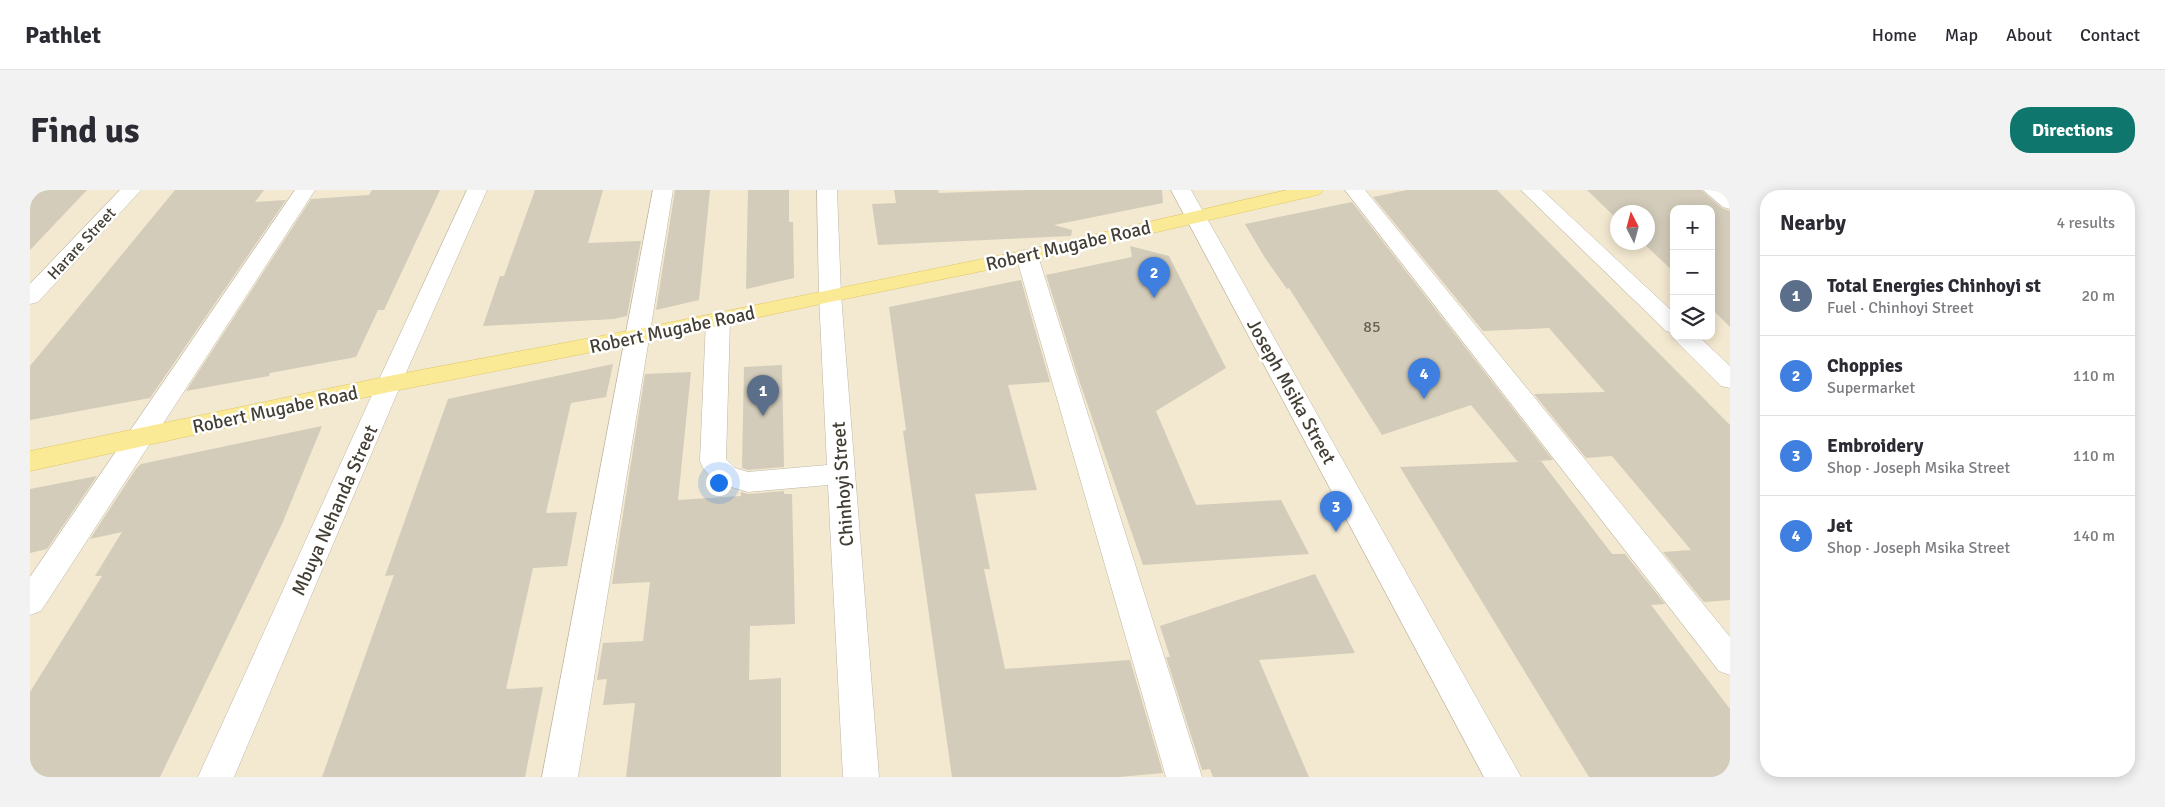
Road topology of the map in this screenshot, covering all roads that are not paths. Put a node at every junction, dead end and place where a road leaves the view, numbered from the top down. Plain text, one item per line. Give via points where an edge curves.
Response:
1 (131, 190) edge
2 (305, 190) edge
3 (478, 190) edge
4 (663, 190) edge
5 (827, 190) edge
6 (1181, 190) edge
7 (1313, 190) edge
8 (1355, 190) edge
9 (1531, 190) edge
10 (1713, 190) edge
11 (1730, 203) edge
12 (1196, 216) junction
13 (1027, 256) junction
14 (830, 295) junction
15 (30, 297) edge
16 (718, 320) junction
17 (1670, 322) edge
18 (638, 336) junction
19 (1688, 340) edge
20 (1730, 380) edge
21 (389, 384) junction
22 (140, 438) junction
23 (30, 461) edge
24 (842, 474) junction
25 (30, 602) edge
26 (1730, 661) edge
27 (216, 777) edge
28 (560, 777) edge
29 (861, 777) edge
30 (1184, 777) edge
31 (1503, 777) edge

1 - 15 street, Harare Street
2 - 22 street
3 - 21 street, Mbuya Nehanda Street
4 - 18 street
5 - 14 street, Chinhoyi Street
6 - 12 street, Joseph Msika Street
7 - 12 main road, Robert Mugabe Road
8 - 26 street
9 - 17 street
10 - 11 street
12 - 13 main road, Robert Mugabe Road
12 - 31 street, Joseph Msika Street
13 - 14 main road, Robert Mugabe Road
13 - 30 street
14 - 16 main road, Robert Mugabe Road
14 - 24 street, Chinhoyi Street
16 - 18 main road, Robert Mugabe Road
16 - 24 street via 713,461 725,475 748,482
18 - 21 main road, Robert Mugabe Road
18 - 28 street
19 - 20 street
21 - 22 main road, Robert Mugabe Road
21 - 27 street, Mbuya Nehanda Street
22 - 23 main road, Robert Mugabe Road
22 - 25 street
24 - 29 street, Chinhoyi Street

